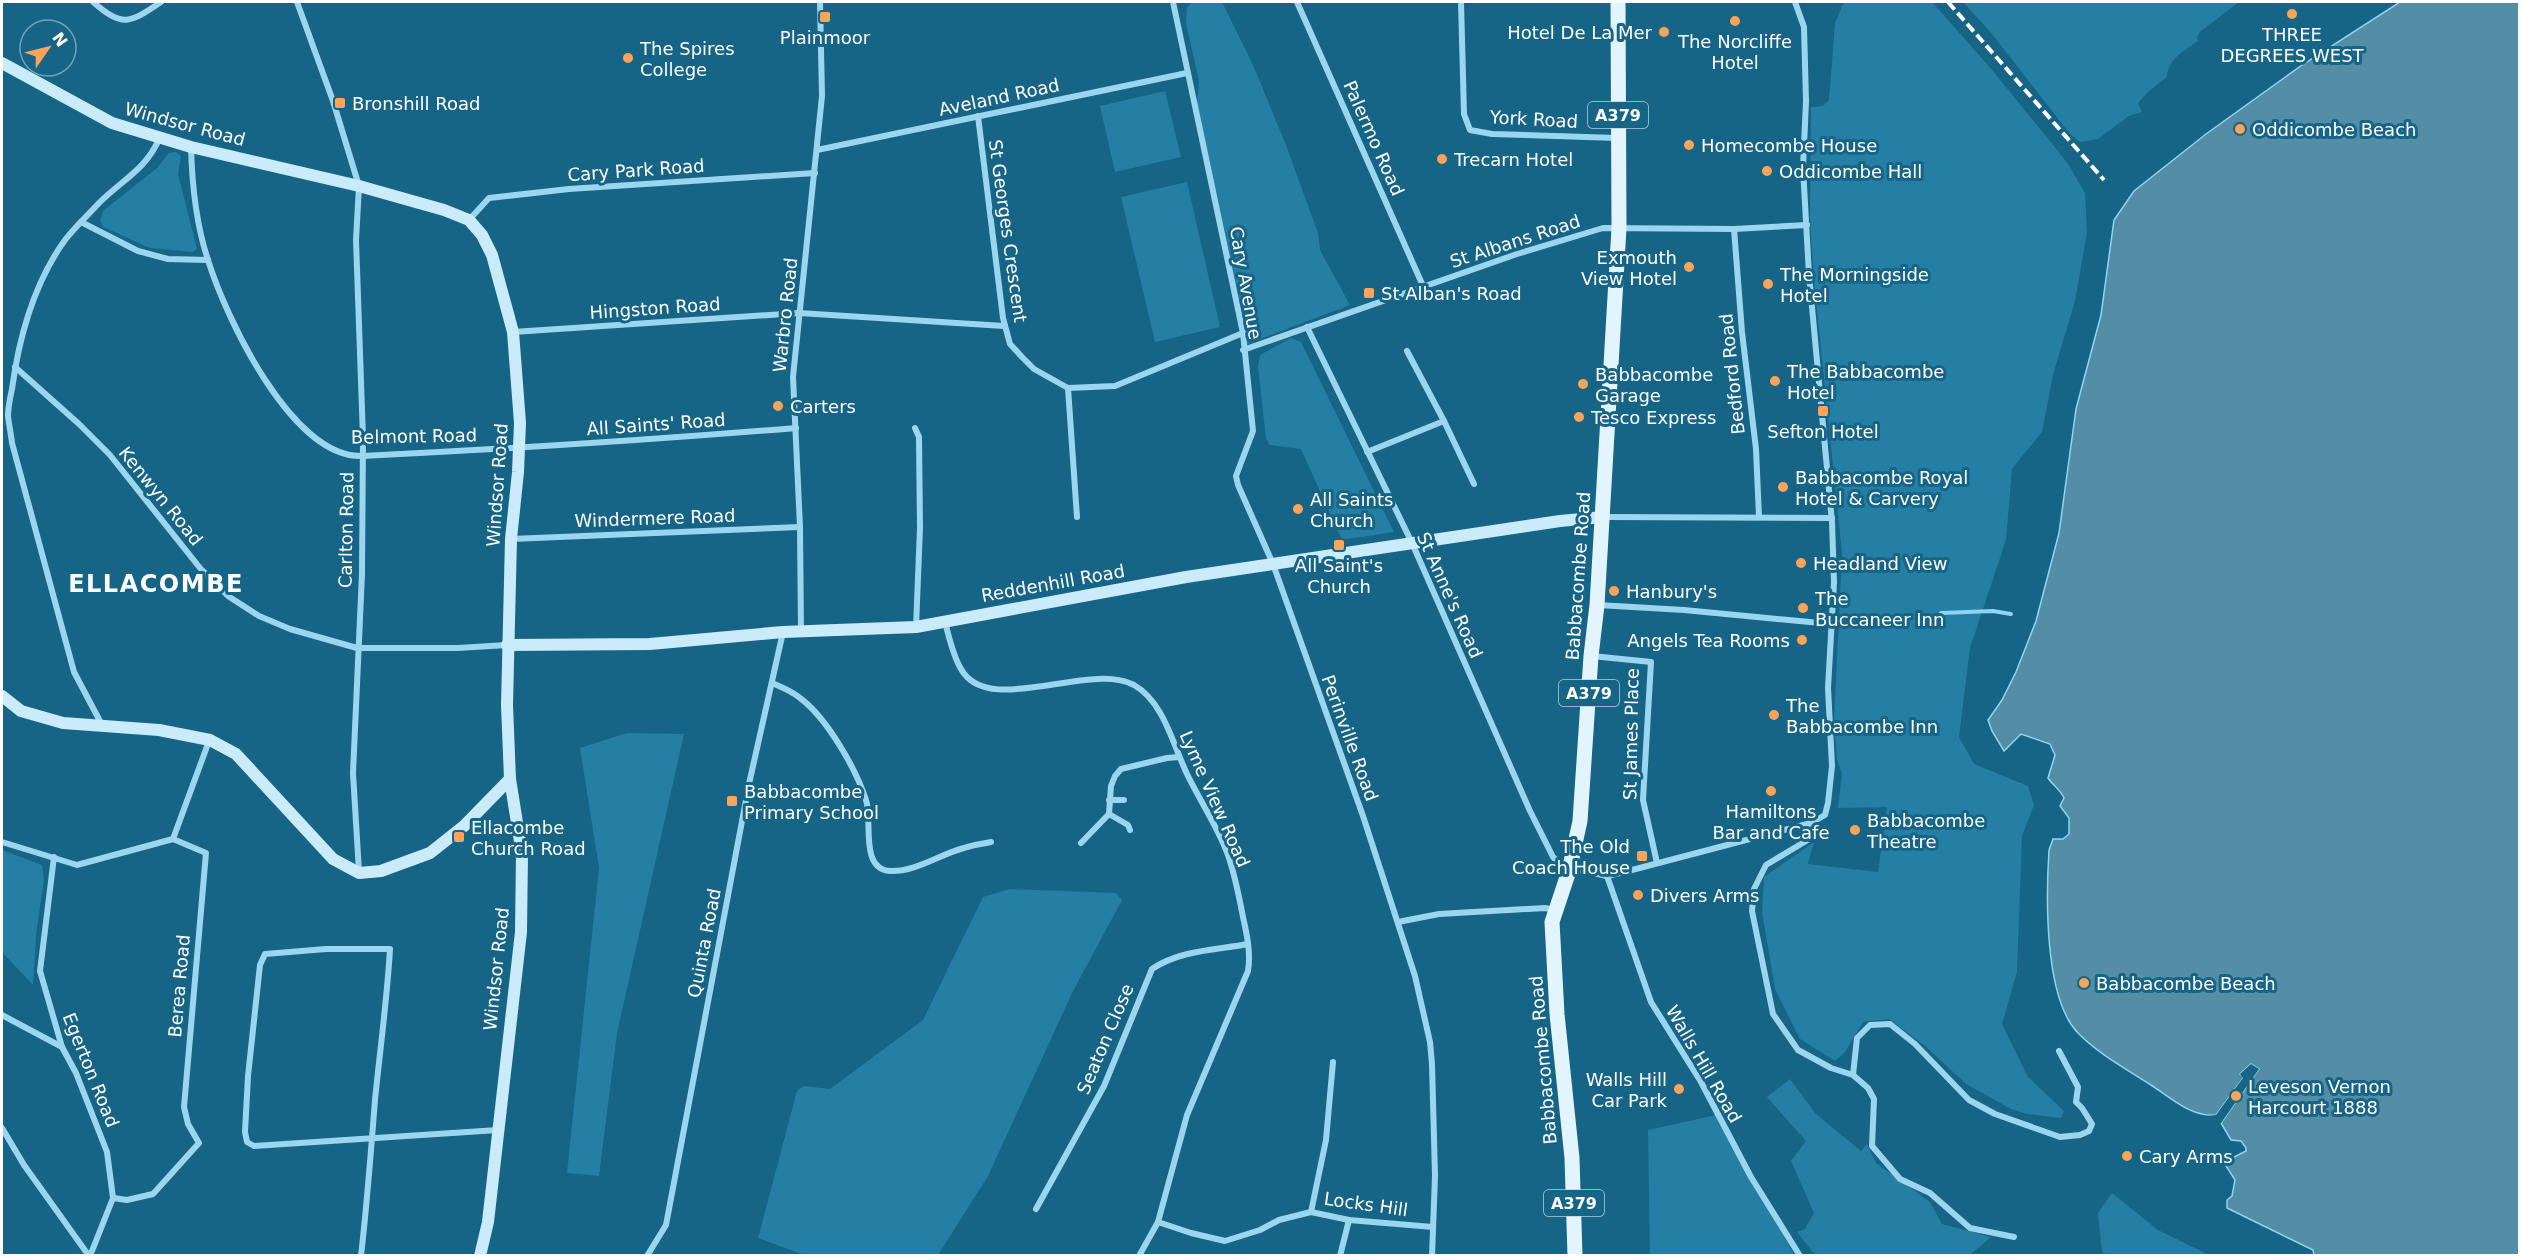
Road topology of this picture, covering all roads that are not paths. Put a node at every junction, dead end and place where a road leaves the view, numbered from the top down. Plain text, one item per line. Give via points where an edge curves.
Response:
1 (93, 2) edge
2 (161, 2) edge
3 (297, 2) edge
4 (820, 2) edge
5 (1173, 2) edge
6 (1297, 2) edge
7 (1461, 2) edge
8 (1618, 2) edge
9 (1795, 2) edge
10 (2, 63) edge
11 (1187, 73) junction
12 (978, 116) junction
13 (160, 137) junction
14 (1618, 138) junction
15 (191, 147) junction
16 (817, 150) junction
17 (815, 173) junction
18 (359, 186) junction
19 (469, 220) junction
20 (81, 222) junction
21 (1807, 225) junction
22 (1619, 228) junction
23 (1734, 229) junction
24 (208, 260) junction
25 (1423, 286) junction
26 (799, 313) junction
27 (1004, 326) junction
28 (1307, 327) junction
29 (513, 332) junction
30 (1243, 333) junction
31 (1243, 350) junction
32 (1407, 351) dead end
33 (15, 367) junction
34 (1068, 388) junction
35 (2, 405) edge
36 (8, 415) junction
37 (1444, 422) junction
38 (796, 428) junction
39 (915, 428) dead end
40 (519, 449) junction
41 (1367, 452) junction
42 (362, 456) junction
43 (1474, 484) dead end
44 (1077, 517) dead end
45 (1603, 517) junction
46 (1759, 517) junction
47 (1832, 519) junction
48 (800, 527) junction
49 (511, 539) junction
50 (1412, 543) junction
51 (1273, 564) junction
52 (1598, 605) junction
53 (945, 621) junction
54 (1831, 624) junction
55 (916, 627) junction
56 (801, 631) junction
57 (783, 632) junction
58 (507, 645) junction
59 (357, 648) junction
60 (1591, 656) junction
61 (772, 683) junction
62 (2, 696) edge
63 (103, 726) junction
64 (210, 740) junction
65 (1179, 757) junction
66 (510, 780) junction
67 (1109, 800) junction
68 (1124, 800) dead end
69 (1109, 814) junction
70 (1811, 823) junction
71 (1130, 830) dead end
72 (173, 840) junction
73 (2, 842) edge
74 (991, 842) dead end
75 (1081, 843) dead end
76 (54, 857) junction
77 (1657, 863) junction
78 (1569, 870) junction
79 (359, 873) junction
80 (1607, 876) junction
81 (1555, 910) junction
82 (1398, 922) junction
83 (1248, 944) junction
84 (2, 1015) edge
85 (62, 1047) junction
86 (2059, 1051) dead end
87 (1333, 1062) dead end
88 (1853, 1075) junction
89 (2, 1128) edge
90 (498, 1130) junction
91 (372, 1140) junction
92 (113, 1198) junction
93 (1036, 1209) dead end
94 (1311, 1212) junction
95 (1349, 1220) junction
96 (1158, 1222) junction
97 (1433, 1227) junction
98 (2014, 1237) dead end
99 (359, 1255) edge
100 (89, 1256) edge
101 (480, 1256) edge
102 (646, 1256) edge
103 (1139, 1256) edge
104 (1340, 1256) edge
105 (1432, 1256) edge
106 (1575, 1256) edge
107 (1800, 1256) edge

1 - 2 street via 109,16 124,21 134,20
3 - 18 street
4 - 16 street, Warbro Road via 822,96
5 - 11 street, Cary Avenue
6 - 25 street, Palermo Road
7 - 14 street, York Road via 1464,114 1470,130
8 - 14 main road, Babbacombe Road / A379
9 - 21 street via 1804,27 1803,168
10 - 13 street, Windsor Road via 112,123
11 - 12 street, Aveland Road
11 - 30 street, Cary Avenue
12 - 16 street, Aveland Road
12 - 27 street, St Georges Crescent
13 - 15 street, Windsor Road
13 - 20 street via 146,164 111,191
14 - 22 main road, Babbacombe Road / A379
15 - 18 street, Windsor Road
15 - 24 street, Belmont Road via 192,181
16 - 17 street, Warbro Road
17 - 19 street, Cary Park Road via 489,198
17 - 26 street, Warbro Road
18 - 19 street, Windsor Road
18 - 42 street, Carlton Road via 356,261
19 - 29 street, Windsor Road via 492,255
20 - 24 street via 138,251 168,259
20 - 33 street via 49,266 29,312
21 - 23 street, St Albans Road
21 - 47 street
22 - 23 street, St Albans Road
22 - 25 street, St Albans Road via 1603,228
22 - 45 main road, Babbacombe Road / A379
23 - 46 street, Bedford Road
24 - 42 street, Belmont Road via 234,326 283,408 327,447
25 - 28 street, St Albans Road
26 - 27 street, Hingston Road
26 - 29 street, Hingston Road
26 - 38 street, Warbro Road via 793,377
27 - 34 street, St Georges Crescent via 1010,344 1034,369
28 - 31 street, St Albans Road
28 - 41 street, St Anne's Road
29 - 40 street, Windsor Road
30 - 31 street, Cary Avenue
30 - 34 street via 1115,386
31 - 51 street, Cary Avenue via 1253,431 1236,476
32 - 37 street
33 - 36 street
33 - 59 street, Kenwyn Road via 110,455 200,568 228,596 290,629
34 - 44 street
35 - 36 street
36 - 63 street via 12,443 74,672
37 - 41 street
37 - 43 street
38 - 40 street, All Saints' Road
38 - 48 street, Warbro Road
39 - 55 street via 920,437
40 - 42 street, Belmont Road
40 - 49 street, Windsor Road
41 - 50 street, St Anne's Road
42 - 59 street, Carlton Road via 362,574
45 - 46 street
45 - 50 street, Reddenhill Road
45 - 52 main road, Babbacombe Road / A379
46 - 47 street
47 - 54 street
48 - 49 street, Windermere Road
48 - 56 street, Warbro Road
49 - 58 street, Windsor Road
50 - 51 street, Reddenhill Road
50 - 78 street, St Anne's Road via 1534,820 1553,857
51 - 53 street, Reddenhill Road
51 - 82 street, Perinville Road
52 - 54 street
52 - 60 main road, Babbacombe Road / A379
53 - 55 street, Reddenhill Road
53 - 65 street, Lyme View Road via 961,670 984,688 1014,690 1100,678 1119,678 1136,686 1150,697
54 - 70 street via 1828,688 1832,766 1825,815
55 - 56 street, Reddenhill Road
56 - 57 street, Reddenhill Road
57 - 58 street, Reddenhill Road via 650,644
57 - 61 street, Quinta Road
58 - 59 street, Kenwyn Road
58 - 66 street, Windsor Road
59 - 79 street, Carlton Road via 353,809
60 - 77 street, St James Place via 1651,662 1643,800
60 - 78 main road, Babbacombe Road / A379 via 1580,821
61 - 74 street via 800,697 841,746 867,803 870,853 882,868 904,868
61 - 102 street, Quinta Road via 749,784 666,1225
62 - 63 street via 21,711 63,723
63 - 64 street via 159,730
64 - 72 street
64 - 79 street via 236,754 333,859
65 - 67 street via 1121,769 1115,776
65 - 83 street, Lyme View Road via 1228,854
66 - 79 street via 430,853 381,871
66 - 90 street, Windsor Road via 522,854 521,932
67 - 68 street
67 - 69 street
69 - 71 street
69 - 75 street
70 - 77 street
70 - 88 street via 1816,835 1766,865 1754,889 1752,911 1773,1014 1798,1050
72 - 76 street via 77,865
72 - 92 street, Berea Road via 206,853 184,1107 199,1143 153,1194 127,1200
73 - 76 street
76 - 85 street, Egerton Road via 40,971
77 - 80 street
78 - 80 street
78 - 81 main road, Babbacombe Road / A379
80 - 107 street, Walls Hill Road via 1651,1002
81 - 82 street via 1439,914
81 - 106 main road, Babbacombe Road / A379 via 1552,922 1557,1014 1572,1158
82 - 97 street, Perinville Road via 1430,1042
83 - 93 street, Seaton Close via 1182,954 1152,969 1104,1086
83 - 96 street, Lyme View Road via 1248,971 1187,1115
84 - 85 street
85 - 92 street, Egerton Road via 107,1152
86 - 88 street via 2078,1087 2076,1102 2091,1124 2089,1131 2080,1135 2060,1137 1995,1114 1969,1100 1890,1024 1870,1025 1857,1038
87 - 94 street via 1326,1140
88 - 98 street via 1874,1099 1872,1146 1900,1179 1930,1193 1970,1228
89 - 100 street
90 - 91 street
90 - 101 street, Windsor Road via 488,1222
91 - 91 street via 390,949 265,954 260,965 251,1042 247,1142 254,1146
91 - 99 street
92 - 100 street, Egerton Road
94 - 95 street, Locks Hill
94 - 96 street, Locks Hill via 1225,1241
95 - 97 street, Locks Hill
95 - 104 street
96 - 103 street, Lyme View Road
97 - 105 street, Perinville Road

